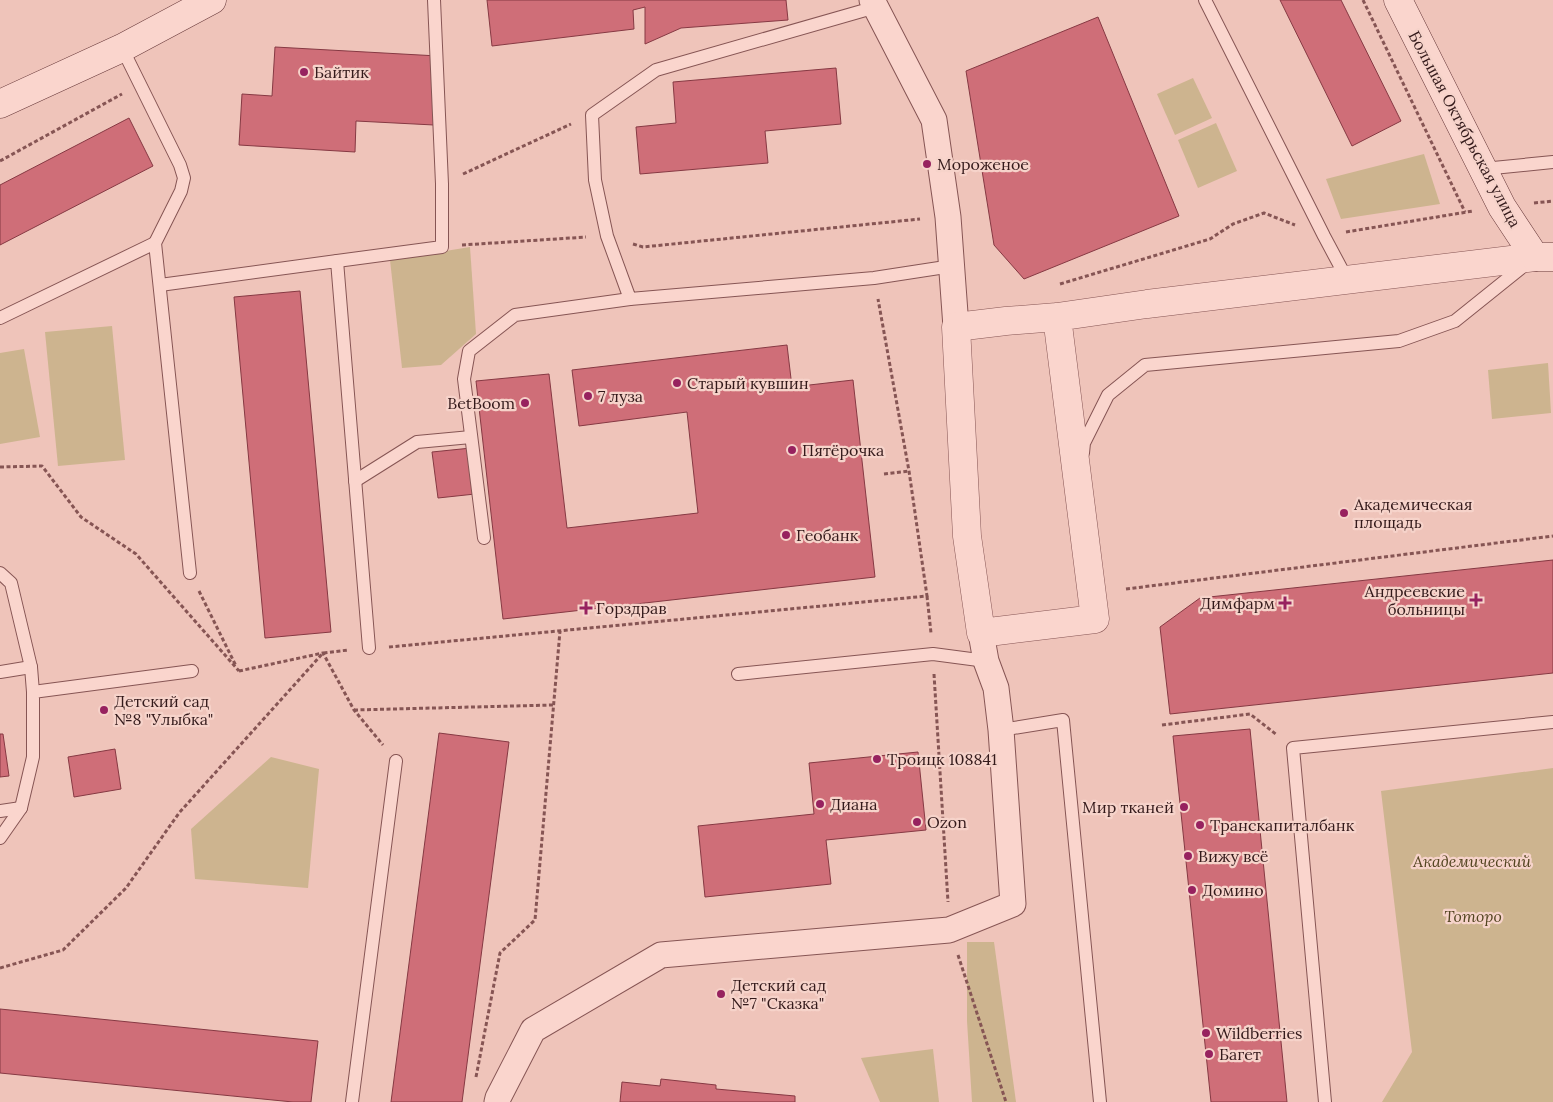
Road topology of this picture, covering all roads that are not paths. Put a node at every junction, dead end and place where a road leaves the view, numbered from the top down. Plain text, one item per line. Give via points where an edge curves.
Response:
1 (212, 0) edge
2 (434, 0) edge
3 (1205, 0) edge
4 (1398, 0) edge
5 (874, 3) edge
6 (122, 48) junction
7 (1, 100) edge
8 (1553, 162) edge
9 (1483, 169) junction
10 (154, 243) junction
11 (1544, 257) edge
12 (337, 261) junction
13 (952, 266) junction
14 (1348, 281) junction
15 (160, 285) junction
16 (630, 299) junction
17 (1057, 317) junction
18 (0, 318) edge
19 (956, 327) junction
20 (471, 438) junction
21 (356, 481) junction
22 (1081, 501) junction
23 (484, 538) dead end
24 (0, 573) edge
25 (190, 573) road end
26 (981, 634) junction
27 (370, 648) road end
28 (986, 662) junction
29 (30, 667) junction
30 (192, 671) dead end
31 (0, 672) edge
32 (738, 674) dead end
33 (33, 692) junction
34 (1553, 722) edge
35 (1001, 730) junction
36 (396, 761) road end
37 (21, 808) junction
38 (0, 811) edge
39 (0, 838) edge
40 (352, 1102) edge
41 (497, 1102) edge
42 (1100, 1102) edge
43 (1325, 1102) edge

1 - 6 street
2 - 12 lane via 442,247
3 - 14 lane
4 - 9 street, Большая Октябрьская улица
5 - 13 street via 934,120
5 - 16 lane via 656,70 592,114 595,180 607,236
6 - 7 street
6 - 10 lane via 184,178 181,191
8 - 9 lane
9 - 11 street, Большая Октябрьская улица via 1502,207
10 - 15 lane
10 - 18 lane
11 - 14 street
11 - 22 lane via 1455,321 1399,341 1145,366 1108,395 1084,443
12 - 15 lane
12 - 21 lane
13 - 16 lane via 874,278
13 - 19 street
14 - 17 street
15 - 25 lane
16 - 20 lane via 514,315 469,351 464,379
17 - 19 street
17 - 22 street
19 - 26 street via 967,536
20 - 21 lane via 417,442
20 - 23 lane
21 - 27 lane
22 - 26 street via 1095,619
24 - 29 lane via 11,583
26 - 28 street
28 - 32 lane via 933,654
28 - 35 street via 996,688
29 - 31 lane
29 - 33 lane
30 - 33 lane
33 - 37 lane via 33,757
34 - 43 lane via 1293,748
35 - 41 street via 1013,904 949,930 661,955 533,1030
35 - 42 lane via 1063,720
36 - 40 lane
37 - 38 lane
37 - 39 lane

